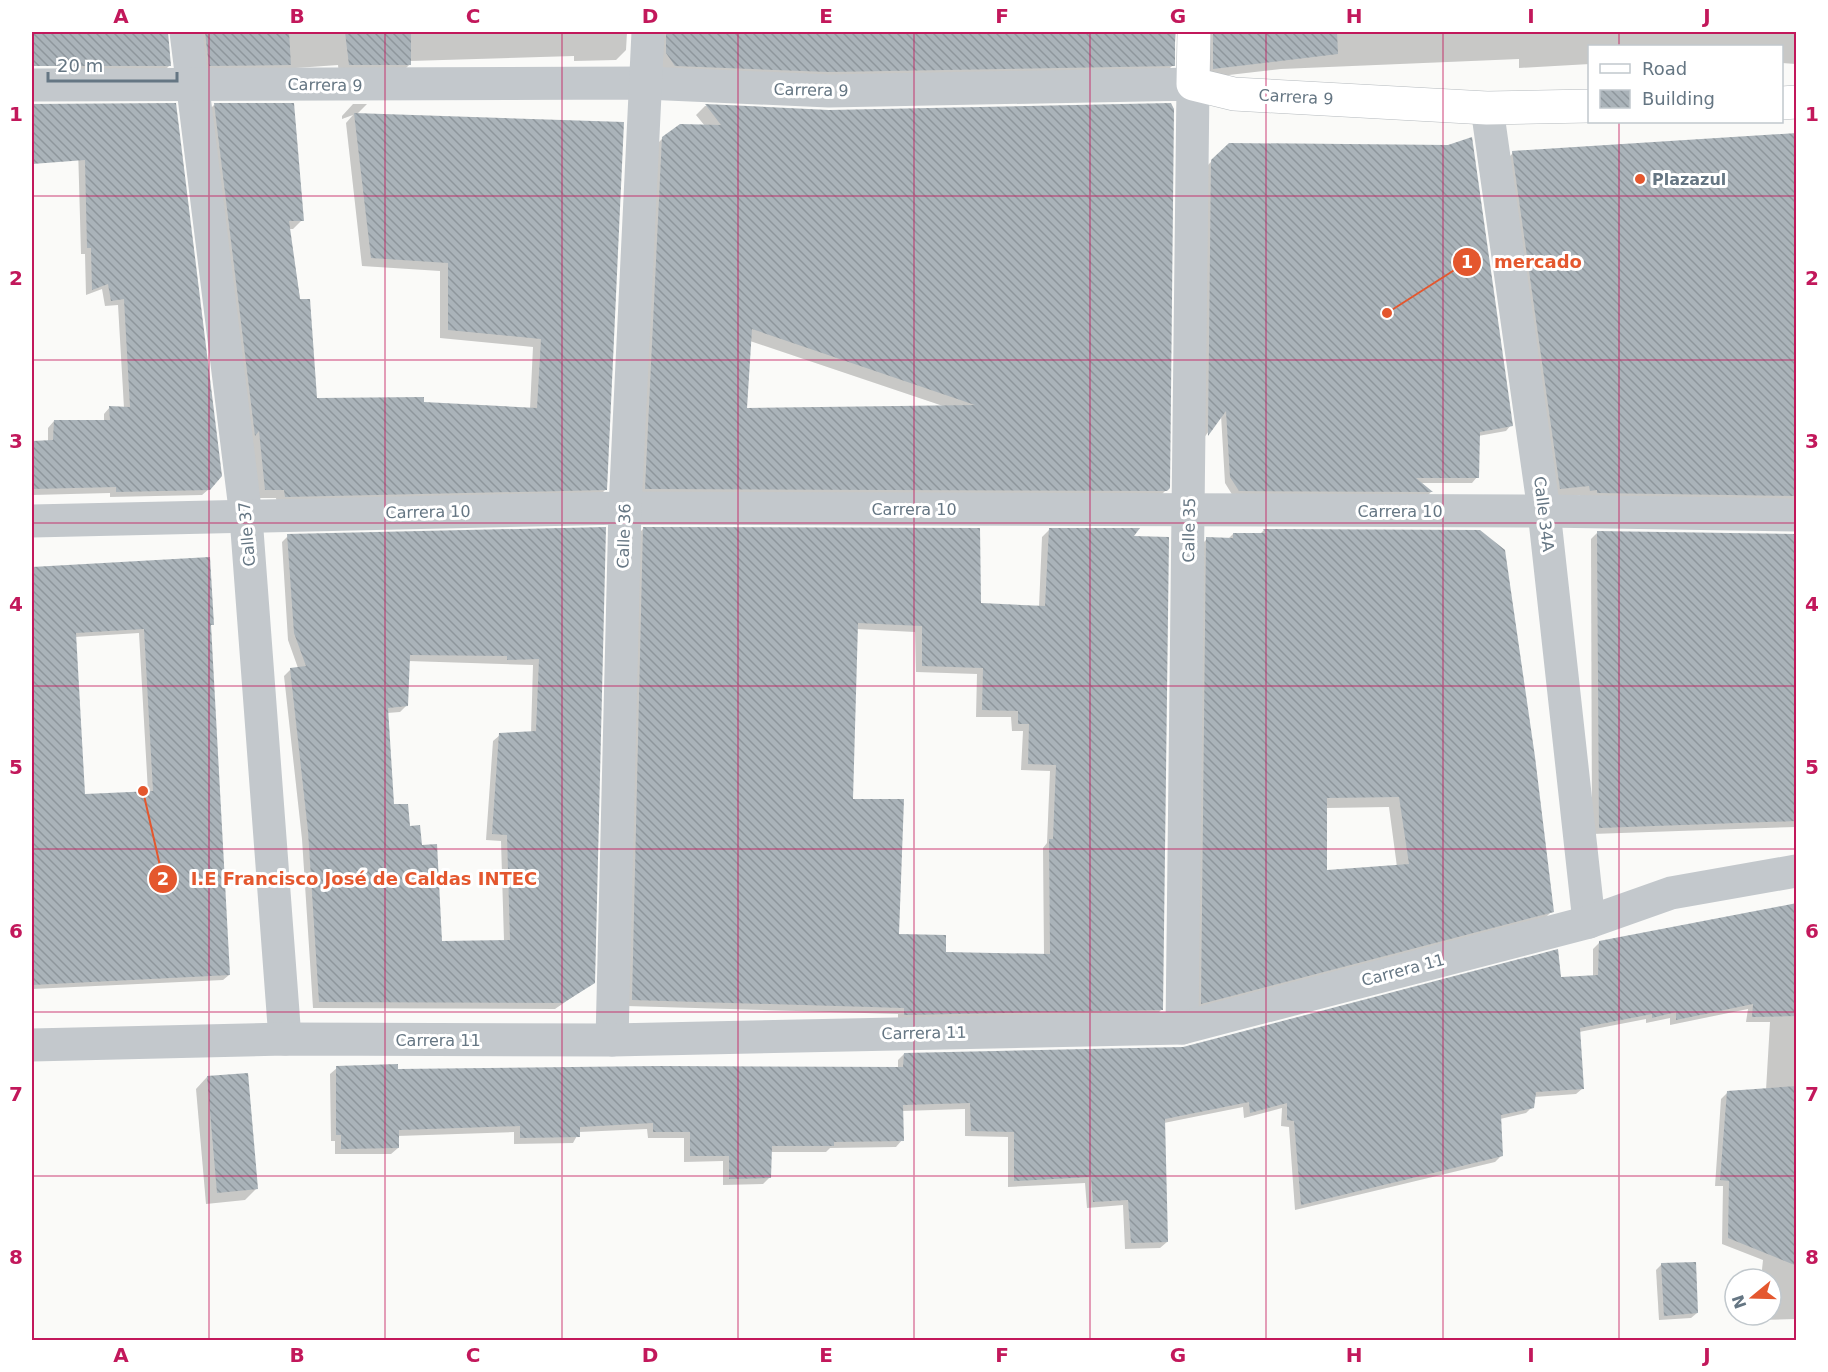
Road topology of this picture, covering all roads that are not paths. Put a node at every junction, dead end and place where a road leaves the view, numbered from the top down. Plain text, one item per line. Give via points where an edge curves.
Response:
1 (186, 32) edge
2 (648, 32) edge
3 (1194, 32) edge
4 (191, 83) junction
5 (645, 83) junction
6 (1194, 84) junction
7 (32, 85) edge
8 (1588, 106) edge
9 (1487, 108) junction
10 (625, 508) junction
11 (1190, 510) junction
12 (1544, 511) junction
13 (1797, 515) edge
14 (246, 517) junction
15 (32, 521) edge
16 (1797, 871) edge
17 (1589, 922) junction
18 (1182, 1028) junction
19 (285, 1039) junction
20 (612, 1040) junction
21 (32, 1046) edge

1 - 4 street, Calle 37
2 - 5 street, Calle 36
3 - 6 main road, Calle 35
4 - 5 street, Carrera 9
4 - 7 street, Carrera 9
4 - 14 street, Calle 37
5 - 6 street, Carrera 9 via 829,92
5 - 10 street, Calle 36
6 - 9 main road, Carrera 9 via 1234,94
6 - 11 street, Calle 35
8 - 9 main road, Carrera 9
9 - 12 street, Calle 34A
10 - 11 street, Carrera 10
10 - 14 street, Carrera 10
10 - 20 street, Calle 36
11 - 12 street, Carrera 10
11 - 18 street, Calle 35
12 - 13 street, Carrera 10
12 - 17 street, Calle 34A
14 - 15 street, Carrera 10
14 - 19 street, Calle 37
16 - 17 street, Carrera 11 via 1671,893
17 - 18 street, Carrera 11
18 - 20 street, Carrera 11
19 - 20 street, Carrera 11
19 - 21 street, Carrera 11

